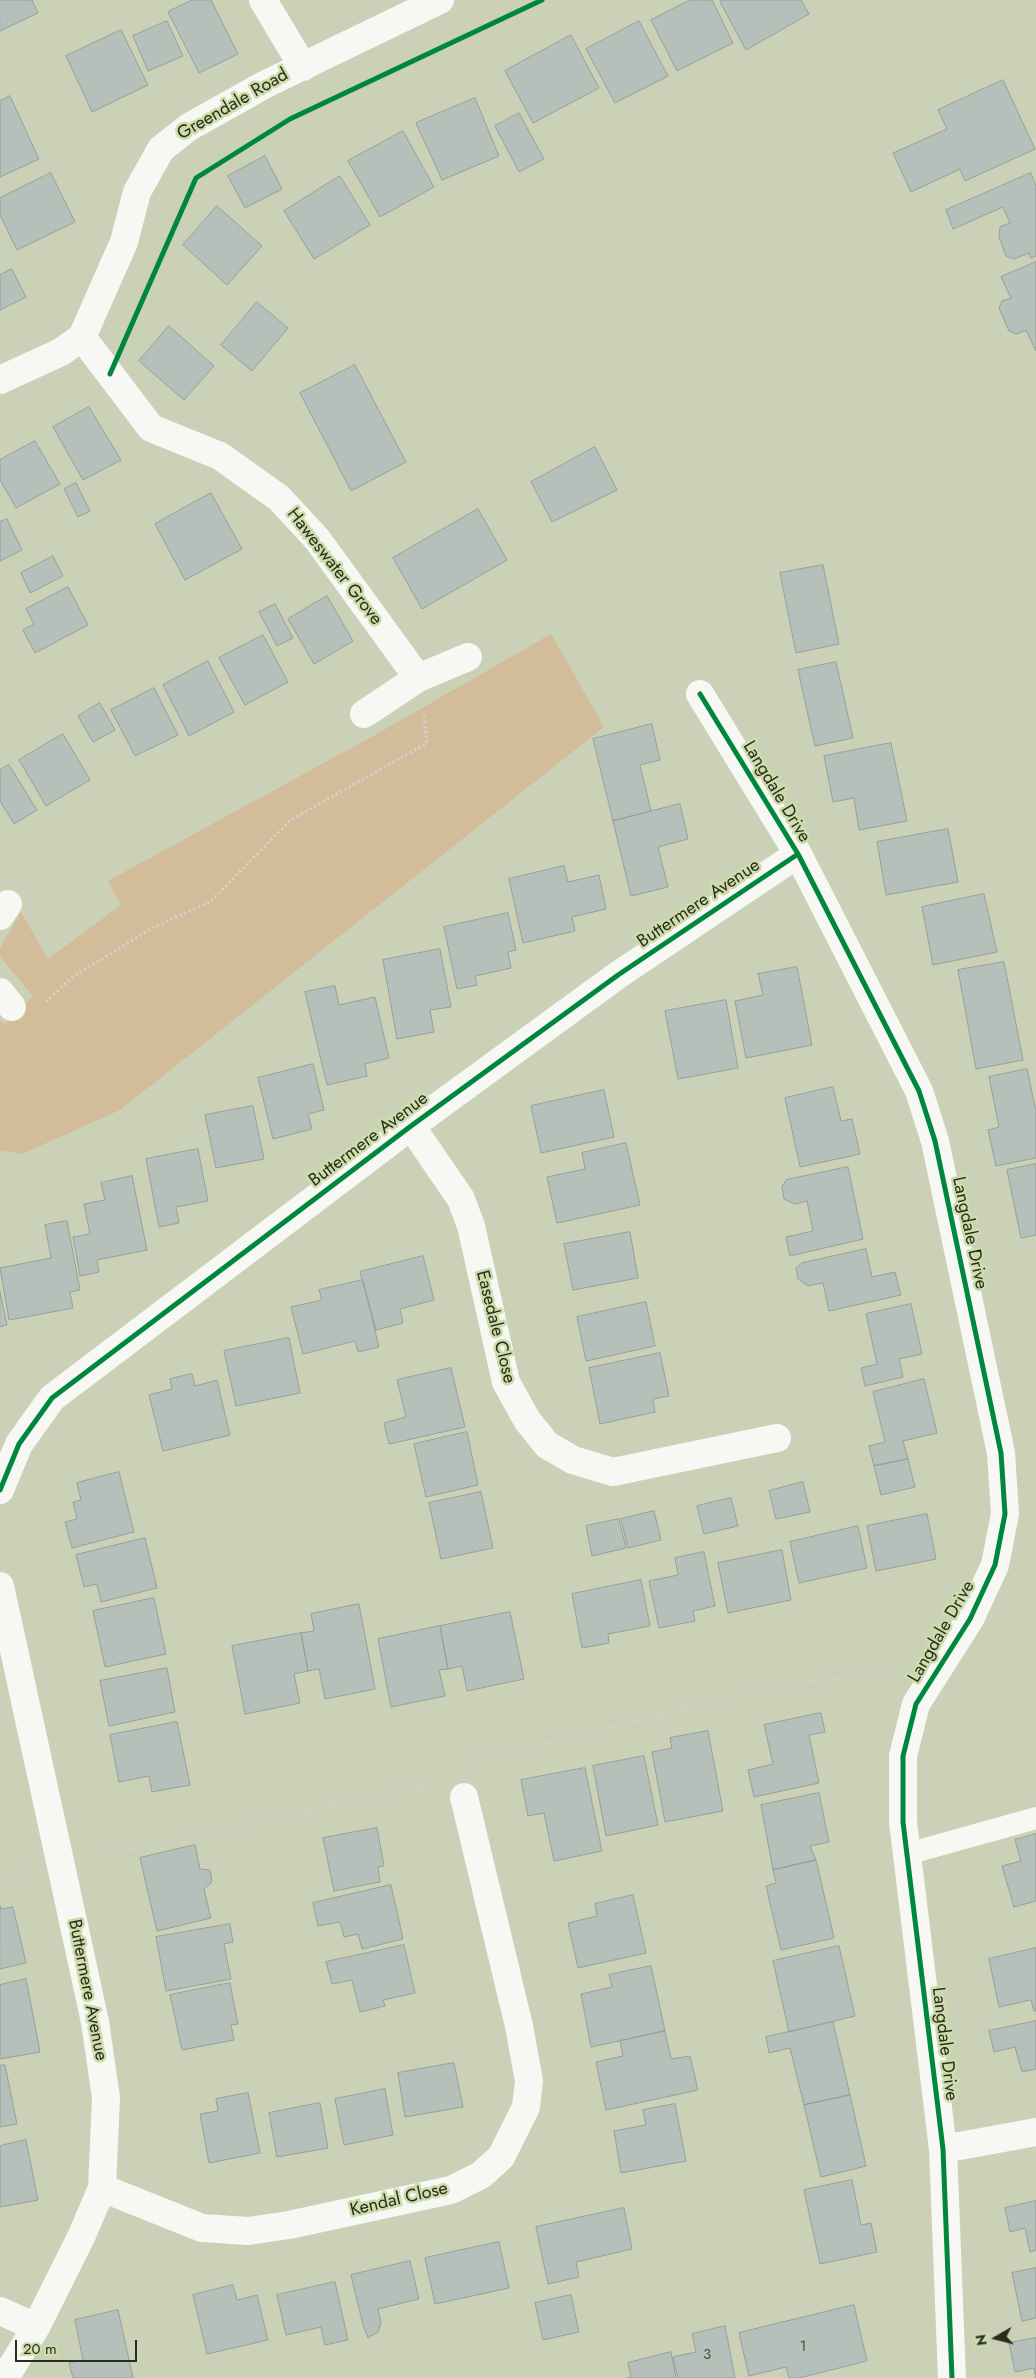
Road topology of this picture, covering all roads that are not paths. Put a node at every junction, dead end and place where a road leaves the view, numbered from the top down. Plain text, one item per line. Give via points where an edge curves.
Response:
1 (263, 0) edge
2 (440, 0) edge
3 (303, 67) junction
4 (82, 337) junction
5 (0, 380) edge
6 (468, 657) dead end
7 (418, 678) junction
8 (700, 694) dead end
9 (364, 714) dead end
10 (798, 854) junction
11 (411, 1126) junction
12 (777, 1438) dead end
13 (0, 1490) edge
14 (0, 1586) edge
15 (461, 1788) road end
16 (1036, 1818) edge
17 (907, 1854) junction
18 (1036, 2132) edge
19 (943, 2149) junction
20 (102, 2188) junction
21 (0, 2311) edge
22 (36, 2327) junction
23 (4, 2378) edge
24 (952, 2378) edge

1 - 3 street
2 - 3 street, Greendale Road
3 - 4 street, Greendale Road via 189,127 161,149 137,192 124,242
4 - 5 street via 61,352
4 - 7 street, Haweswater Grove via 151,428 220,456 279,498 317,539
6 - 7 street
7 - 9 street
8 - 10 street, Langdale Drive
10 - 11 street, Buttermere Avenue via 618,975
10 - 17 street, Langdale Drive via 919,1091 935,1141 1000,1454 1005,1514 995,1565 970,1619 916,1704 903,1756 903,1822
11 - 12 street, Easedale Close via 461,1199 506,1382 527,1420 547,1445 573,1460 613,1472
11 - 13 street, Buttermere Avenue via 52,1398 19,1444
14 - 20 street, Buttermere Avenue via 95,2022 106,2098
15 - 20 street, Kendal Close via 529,2082 526,2107 501,2157 480,2175 451,2190 248,2231 202,2228
16 - 17 lane
17 - 19 street, Langdale Drive
18 - 19 street
19 - 24 street, Langdale Drive
20 - 22 street, Buttermere Avenue via 82,2236
21 - 22 street
22 - 23 street, Buttermere Avenue

